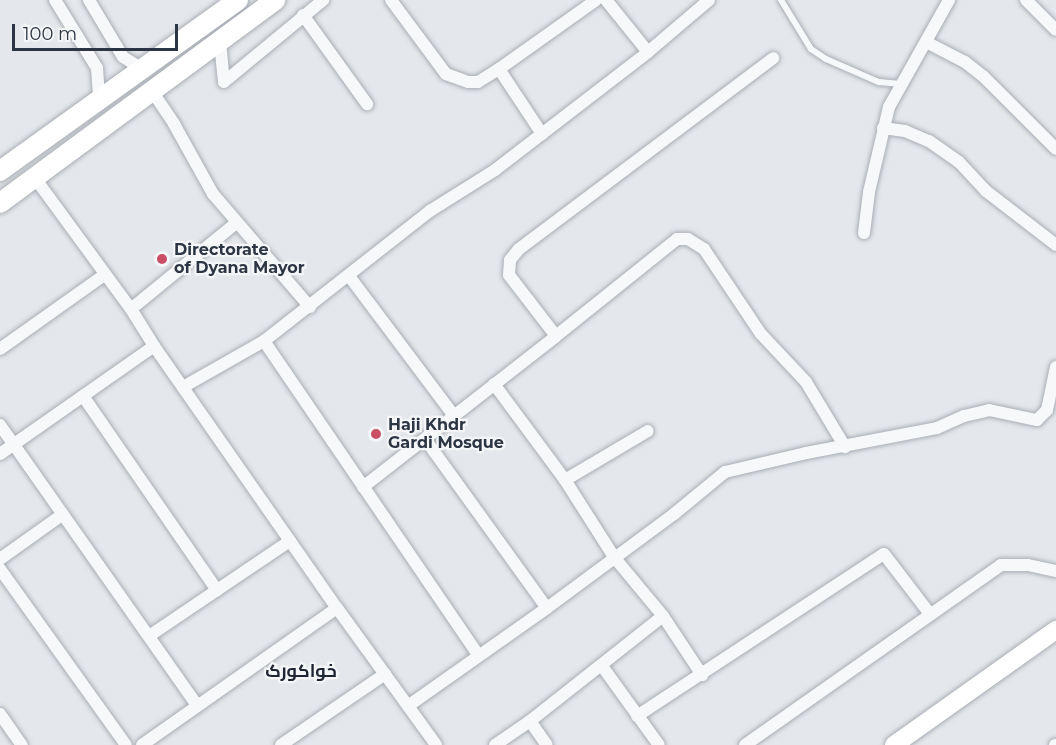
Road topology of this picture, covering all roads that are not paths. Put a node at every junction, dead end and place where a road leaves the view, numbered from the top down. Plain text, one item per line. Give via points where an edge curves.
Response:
1 (55, 0) edge
2 (89, 0) edge
3 (238, 0) edge
4 (275, 0) edge
5 (323, 0) edge
6 (391, 0) edge
7 (596, 0) edge
8 (606, 0) edge
9 (709, 0) edge
10 (781, 0) edge
11 (949, 0) edge
12 (1026, 0) edge
13 (303, 15) junction
14 (1056, 30) edge
15 (220, 42) junction
16 (926, 42) junction
17 (648, 52) junction
18 (773, 58) dead end
19 (142, 69) junction
20 (499, 69) junction
21 (901, 84) junction
22 (152, 91) junction
23 (99, 100) junction
24 (367, 104) dead end
25 (883, 128) junction
26 (542, 134) junction
27 (1056, 149) edge
28 (0, 171) edge
29 (35, 178) junction
30 (0, 203) edge
31 (236, 223) junction
32 (864, 233) dead end
33 (1056, 245) edge
34 (104, 275) junction
35 (349, 276) junction
36 (310, 306) junction
37 (132, 309) junction
38 (556, 336) junction
39 (264, 341) junction
40 (154, 346) junction
41 (0, 349) edge
42 (1056, 367) edge
43 (495, 384) junction
44 (183, 387) junction
45 (83, 396) junction
46 (454, 416) junction
47 (0, 425) edge
48 (648, 431) dead end
49 (425, 439) junction
50 (14, 444) junction
51 (845, 447) junction
52 (0, 454) edge
53 (565, 480) junction
54 (363, 487) junction
55 (63, 514) junction
56 (290, 541) junction
57 (614, 557) junction
58 (0, 559) edge
59 (0, 569) edge
60 (1056, 571) edge
61 (217, 590) junction
62 (337, 608) junction
63 (547, 608) junction
64 (930, 614) junction
65 (663, 616) junction
66 (1056, 630) edge
67 (149, 636) junction
68 (478, 656) junction
69 (602, 666) junction
70 (385, 674) junction
71 (702, 675) junction
72 (197, 705) junction
73 (408, 706) junction
74 (0, 714) edge
75 (638, 716) junction
76 (530, 721) junction
77 (149, 743) edge
78 (432, 744) edge
79 (22, 745) edge
80 (126, 745) edge
81 (281, 745) edge
82 (495, 745) edge
83 (547, 745) edge
84 (659, 745) edge
85 (745, 745) edge
86 (894, 745) edge

1 - 23 street via 97,68
2 - 19 street via 123,57
3 - 19 main road
4 - 15 main road
5 - 13 street
6 - 20 street via 446,74 459,81 477,82
7 - 20 street
8 - 17 street
9 - 17 street
10 - 21 lane via 811,49 879,82
11 - 16 street
12 - 14 street
13 - 15 street via 224,82
13 - 24 street
15 - 22 main road
16 - 21 street
16 - 27 street via 983,76
17 - 26 street
18 - 38 street via 519,249 510,260 509,275
19 - 23 main road
20 - 26 street
21 - 25 street
22 - 29 main road
22 - 31 street via 213,194
23 - 28 main road
25 - 32 street
25 - 33 street via 905,131 929,141
26 - 35 street via 495,170 430,211
29 - 30 main road
29 - 34 street
31 - 36 street
31 - 37 street
34 - 37 street
34 - 41 street
35 - 36 street
35 - 46 street
36 - 39 street
37 - 40 street
38 - 43 street
38 - 51 street via 677,239 688,239 704,249 761,334 806,382
39 - 44 street
39 - 54 street
40 - 44 street
40 - 45 street
42 - 51 street via 1047,410 1037,420 989,410 937,428
43 - 46 street
43 - 53 street
44 - 56 street
45 - 50 street
45 - 61 street
46 - 49 street
47 - 50 street
48 - 53 street
49 - 54 street
49 - 63 street
50 - 52 street
50 - 55 street
51 - 57 street via 725,472
53 - 57 street
54 - 68 street
55 - 58 street
55 - 67 street
56 - 61 street
56 - 62 street
57 - 63 street
57 - 65 street
59 - 80 street
60 - 64 street via 1001,565
61 - 67 street
62 - 70 street
62 - 72 street
63 - 68 street
64 - 71 street via 884,554
64 - 85 street
65 - 69 street
65 - 71 street
66 - 86 street
67 - 72 street
68 - 73 street
69 - 75 street
69 - 76 street
70 - 73 street
70 - 81 street
71 - 75 street
72 - 77 street
73 - 78 street
74 - 79 street
75 - 84 street
76 - 82 street
76 - 83 street

